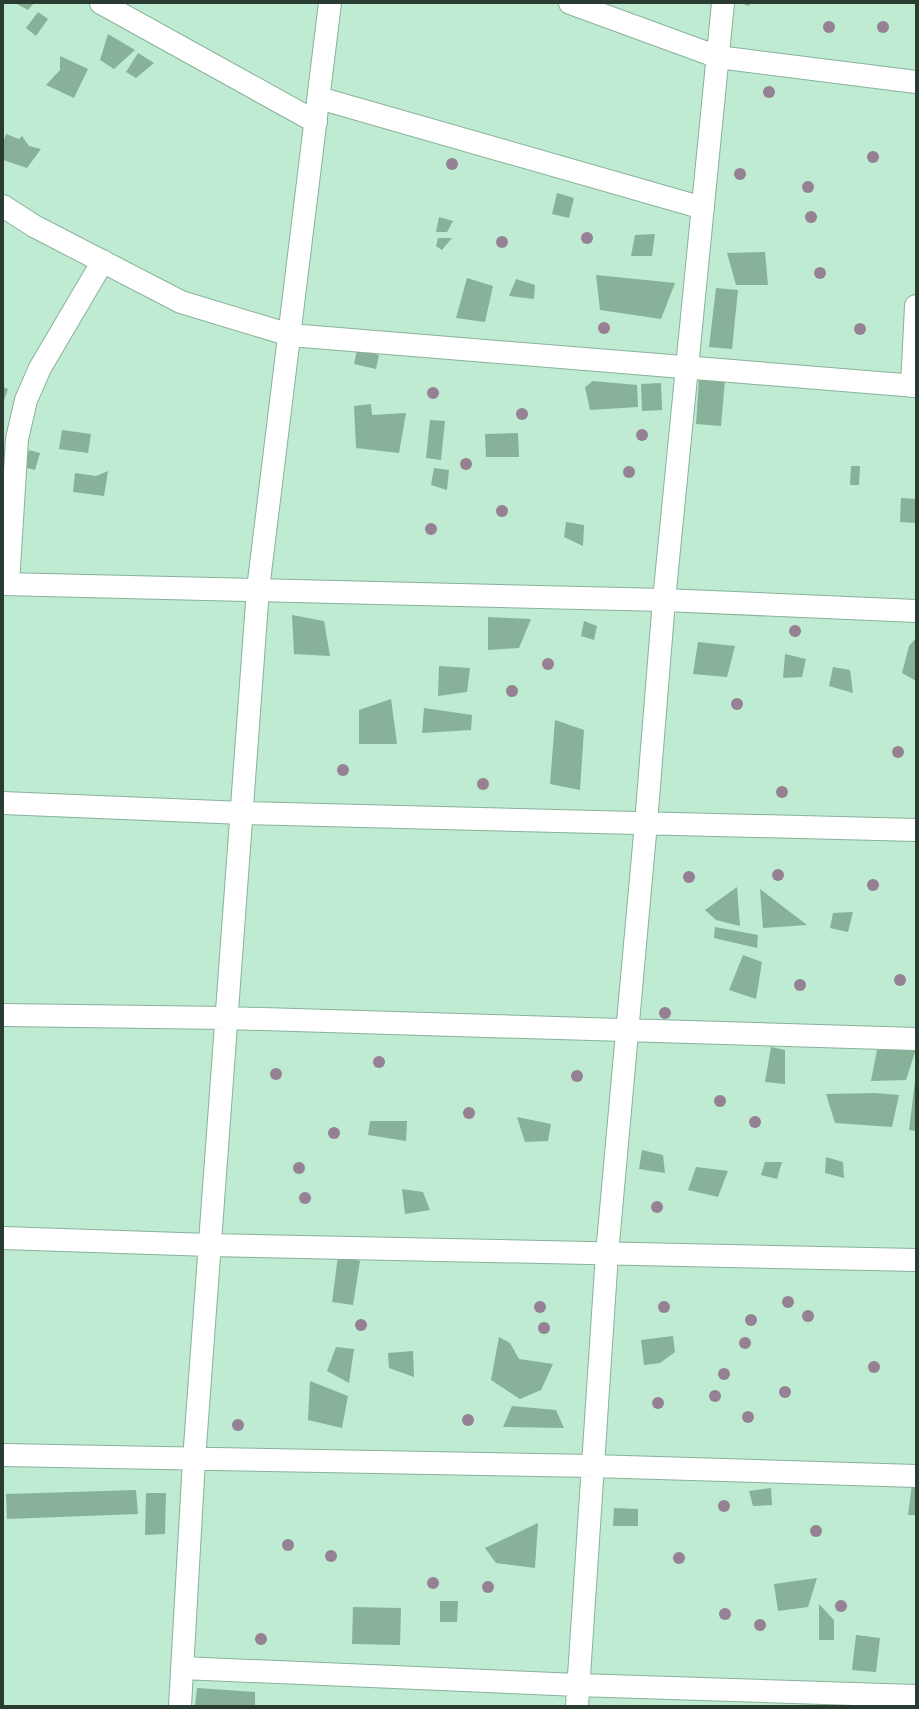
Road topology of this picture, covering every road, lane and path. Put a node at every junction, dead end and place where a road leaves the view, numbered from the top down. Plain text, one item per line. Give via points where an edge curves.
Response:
1 (101, 3) edge
2 (330, 3) edge
3 (570, 3) edge
4 (723, 3) edge
5 (718, 57) junction
6 (916, 82) edge
7 (319, 98) junction
8 (316, 122) junction
9 (3, 206) edge
10 (704, 208) junction
11 (103, 261) junction
12 (916, 306) edge
13 (290, 335) junction
14 (688, 366) junction
15 (914, 386) edge
16 (5, 584) edge
17 (258, 589) junction
18 (664, 600) junction
19 (916, 611) edge
20 (3, 803) edge
21 (243, 813) junction
22 (646, 823) junction
23 (916, 830) edge
24 (3, 1015) edge
25 (227, 1018) junction
26 (627, 1030) junction
27 (916, 1039) edge
28 (3, 1238) edge
29 (210, 1245) junction
30 (607, 1254) junction
31 (916, 1260) edge
32 (3, 1455) edge
33 (194, 1460) junction
34 (593, 1466) junction
35 (916, 1476) edge
36 (182, 1668) junction
37 (577, 1696) edge
38 (916, 1696) edge
39 (180, 1706) edge

1 - 8 street
2 - 7 street
3 - 5 street
4 - 5 street
5 - 6 street
5 - 10 street
7 - 8 street
7 - 10 street
8 - 13 street
9 - 11 street via 34,226
10 - 14 street
11 - 13 street via 182,302
11 - 16 street via 40,368 26,400 17,439
12 - 15 street
13 - 14 street
13 - 17 street
14 - 15 street
14 - 18 street
16 - 17 street
17 - 18 street
17 - 21 street
18 - 19 street
18 - 22 street
20 - 21 street
21 - 22 street
21 - 25 street
22 - 23 street
22 - 26 street
24 - 25 street
25 - 26 street
25 - 29 street
26 - 27 street
26 - 30 street
28 - 29 street
29 - 30 street
29 - 33 street
30 - 31 street
30 - 34 street
32 - 33 street
33 - 34 street
33 - 36 street
34 - 35 street
34 - 37 street
36 - 37 street
36 - 39 street
37 - 38 street

